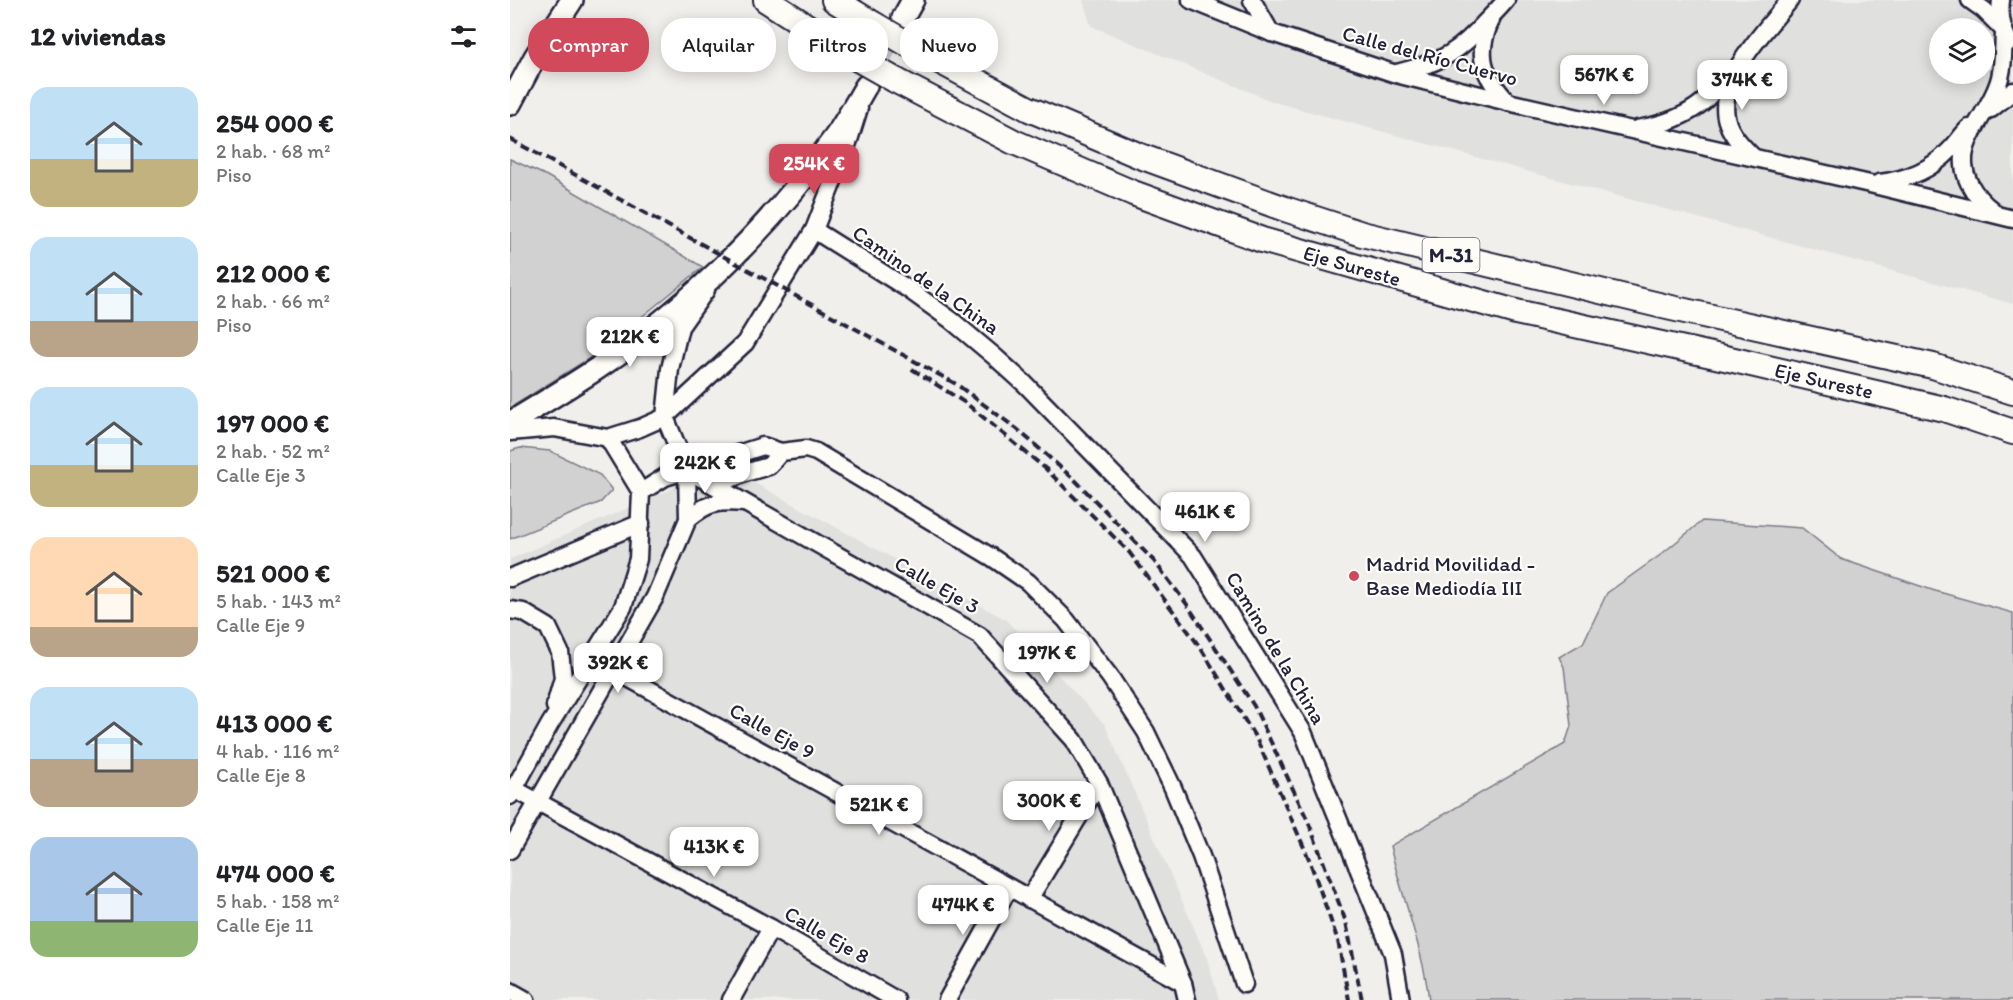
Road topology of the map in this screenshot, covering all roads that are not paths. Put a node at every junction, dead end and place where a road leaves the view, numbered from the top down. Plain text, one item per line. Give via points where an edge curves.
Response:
1 (572, 0) edge
2 (766, 0) edge
3 (834, 0) edge
4 (1191, 0) edge
5 (1252, 0) edge
6 (1506, 0) edge
7 (1790, 0) edge
8 (1970, 0) edge
9 (2001, 0) edge
10 (1493, 16) junction
11 (2003, 31) junction
12 (1272, 33) junction
13 (2013, 50) edge
14 (1740, 65) junction
15 (1396, 74) junction
16 (866, 86) joint
17 (2013, 91) edge
18 (1508, 102) junction
19 (510, 104) edge
20 (1983, 115) junction
21 (1630, 130) junction
22 (1753, 157) junction
23 (1870, 184) junction
24 (1996, 214) junction
25 (2013, 219) edge
26 (814, 230) junction
27 (719, 270) junction
28 (2013, 392) edge
29 (665, 417) junction
30 (510, 423) edge
31 (510, 432) edge
32 (2013, 432) edge
33 (608, 438) junction
34 (782, 452) junction
35 (687, 470) junction
36 (716, 485) junction
37 (641, 492) junction
38 (749, 504) junction
39 (687, 519) junction
40 (641, 523) junction
41 (510, 578) edge
42 (510, 610) edge
43 (592, 658) junction
44 (612, 668) junction
45 (550, 724) junction
46 (1099, 783) junction
47 (512, 793) edge
48 (539, 802) junction
49 (510, 850) edge
50 (1009, 888) junction
51 (1029, 899) junction
52 (771, 928) junction
53 (1183, 983) junction
54 (1244, 984) dead end
55 (510, 991) edge
56 (526, 1000) edge
57 (730, 1000) edge
58 (896, 1000) edge
59 (947, 1000) edge
60 (1187, 1000) edge
61 (1401, 1000) edge

1 - 19 main road
2 - 32 highway, Eje Sureste / M-31, bridge via 858,59 1014,142 1133,193 1262,240 1516,312 1933,407
3 - 28 highway, Eje Sureste / M-31, bridge via 1029,109 1285,209 1362,234 1933,366
4 - 12 street, Calle del Río Cuervo
5 - 12 street
6 - 10 street
7 - 14 street
8 - 11 street
9 - 11 street
10 - 15 street via 1450,55
10 - 18 street via 1484,39 1483,60 1491,82
11 - 13 street
11 - 20 street via 1998,86
12 - 15 street, Calle del Río Cuervo
14 - 21 street via 1686,114
14 - 22 street via 1727,89 1725,111 1732,133
15 - 18 street, Calle del Río Cuervo
16 - 26 street
16 - 27 main road via 836,135 784,203
17 - 20 street
18 - 21 street, Calle del Río Cuervo
20 - 23 street via 1938,162 1891,182
20 - 24 street via 1966,146 1965,172 1974,193
21 - 22 street, Calle del Río Cuervo
22 - 23 street, Calle del Río Cuervo
23 - 24 street, Calle del Río Cuervo
24 - 25 street, Calle del Río Cuervo
26 - 29 street via 745,343
26 - 61 street, Camino de la China via 916,295 994,356 1193,556 1303,732 1393,954
27 - 29 street via 680,327
27 - 30 main road via 673,311 596,369
29 - 33 street
29 - 35 street
31 - 33 street via 554,428
33 - 37 street
34 - 35 street via 763,446
34 - 36 street via 769,466
34 - 54 street via 816,452 1029,582 1066,620 1140,723 1168,778 1201,856
35 - 36 street
35 - 37 street via 665,477
35 - 39 street
36 - 38 street
37 - 40 street
38 - 39 street, Calle Eje 3 via 725,501 703,506
38 - 46 street, Calle Eje 3 via 980,636 1074,740
39 - 44 street via 655,597
40 - 41 street
40 - 43 street via 638,559 623,607
42 - 45 street via 523,612 548,627 560,652 563,678
43 - 44 street, Calle Eje 9
43 - 45 street
44 - 48 street
44 - 50 street, Calle Eje 9
45 - 47 street
46 - 51 street
46 - 53 street, Calle Eje 3
47 - 48 street, Calle Eje 8
48 - 49 street
48 - 52 street, Calle Eje 8
50 - 51 street, Calle Eje 9
50 - 59 street
51 - 53 street, Calle Eje 9
52 - 57 street
52 - 58 street, Calle Eje 8
53 - 60 street, Calle Eje 3
55 - 56 street

